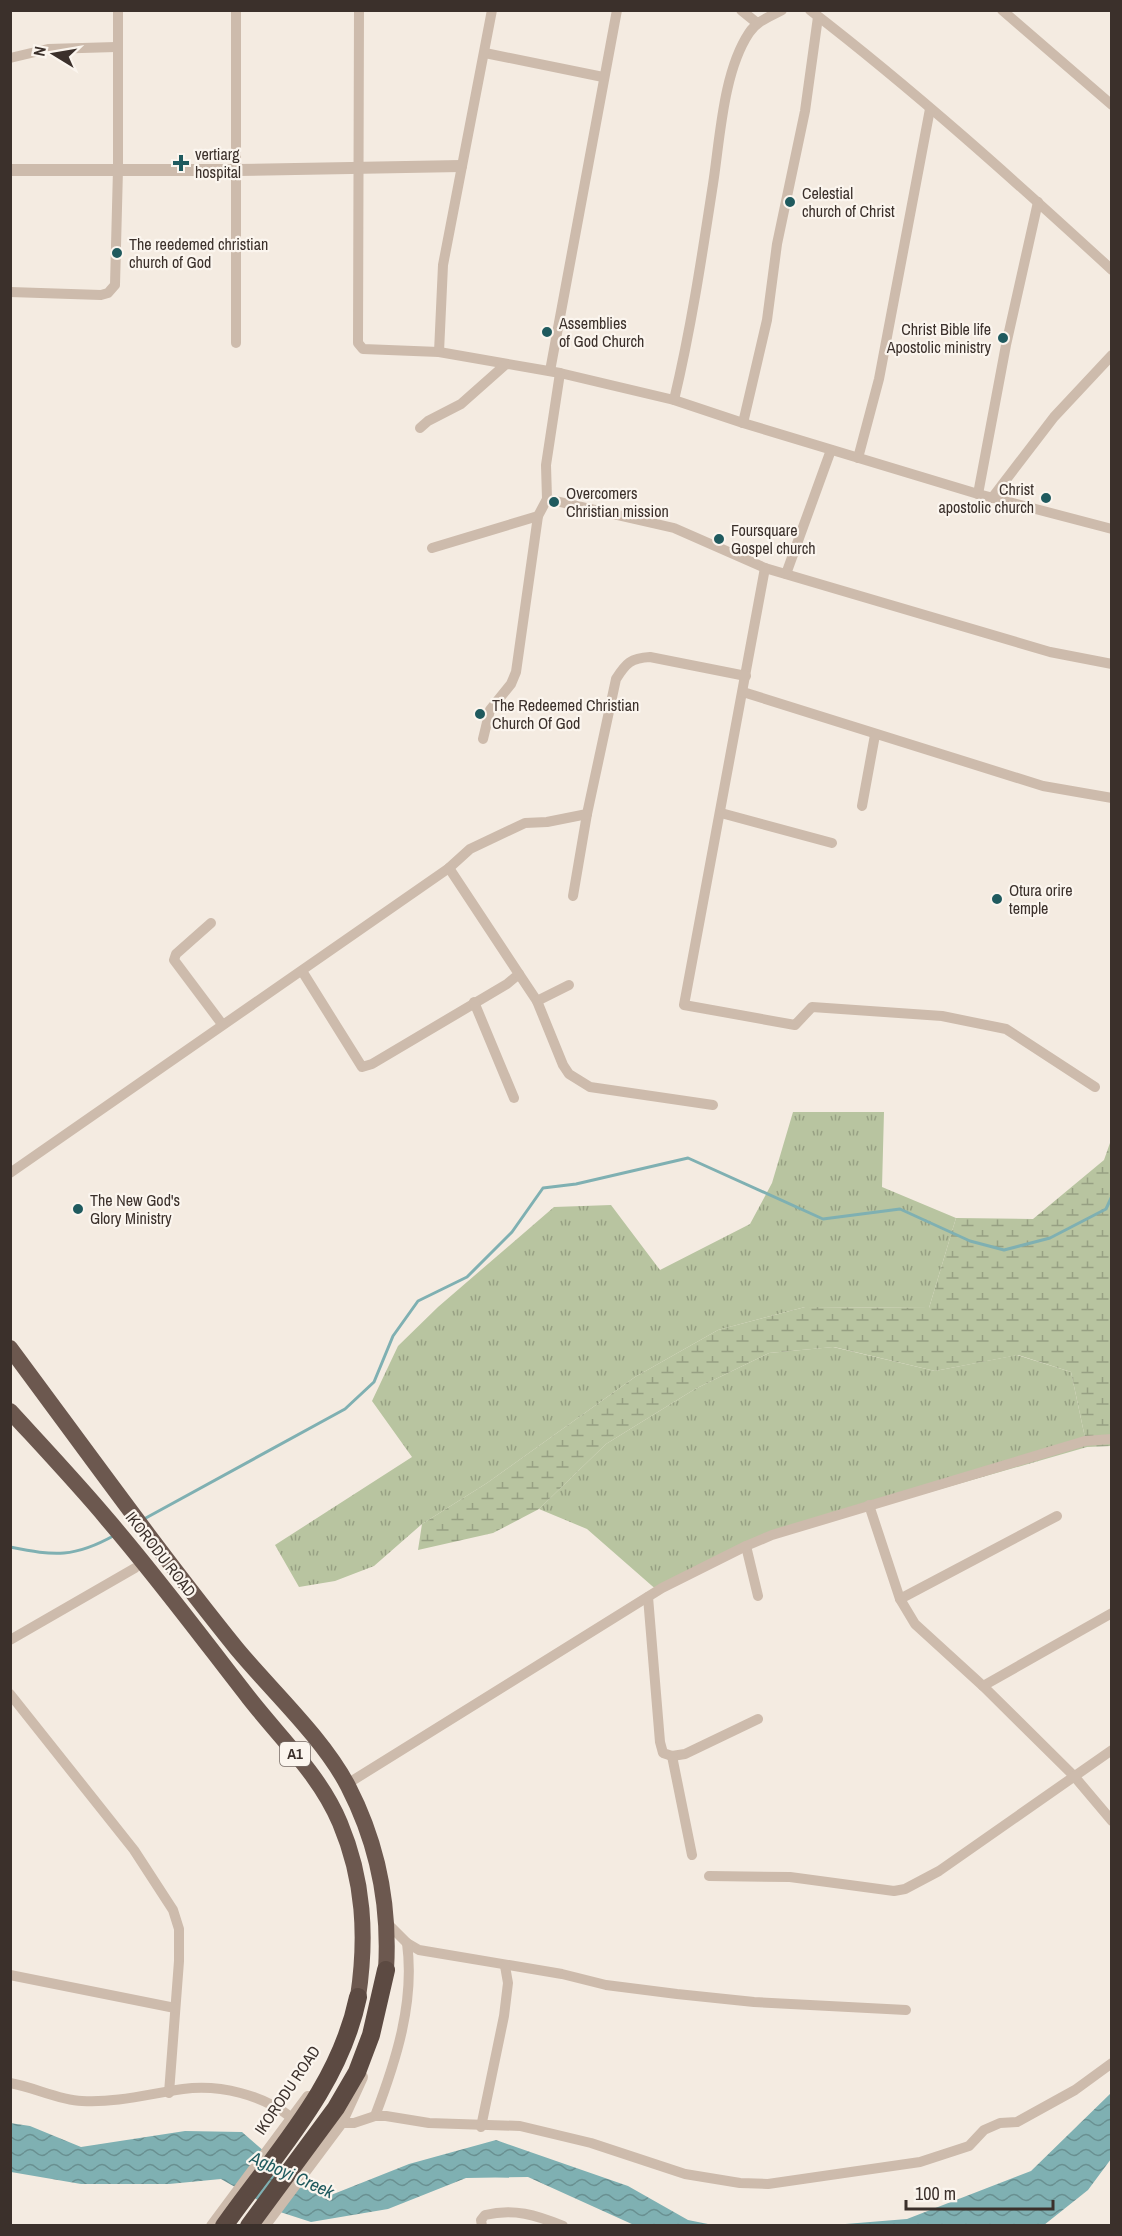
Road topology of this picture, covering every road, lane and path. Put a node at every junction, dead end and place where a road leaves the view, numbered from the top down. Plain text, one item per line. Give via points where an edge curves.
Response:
1 (118, 10) edge
2 (236, 10) edge
3 (359, 10) edge
4 (492, 10) edge
5 (617, 10) edge
6 (741, 10) edge
7 (782, 10) edge
8 (1002, 10) edge
9 (814, 14) edge
10 (757, 23) junction
11 (116, 47) junction
12 (484, 53) junction
13 (10, 58) edge
14 (603, 77) junction
15 (1112, 105) edge
16 (930, 109) junction
17 (461, 166) junction
18 (118, 169) junction
19 (360, 169) junction
20 (10, 170) edge
21 (237, 170) junction
22 (1038, 202) junction
23 (1112, 270) edge
24 (10, 292) edge
25 (236, 343) dead end
26 (440, 352) junction
27 (1112, 355) edge
28 (505, 365) junction
29 (555, 372) junction
30 (674, 400) junction
31 (743, 423) junction
32 (420, 428) dead end
33 (831, 450) junction
34 (858, 458) junction
35 (978, 494) junction
36 (992, 498) junction
37 (547, 499) junction
38 (538, 516) junction
39 (1112, 529) edge
40 (432, 548) dead end
41 (765, 568) junction
42 (786, 574) junction
43 (1112, 664) edge
44 (746, 676) junction
45 (743, 692) junction
46 (875, 735) junction
47 (483, 739) dead end
48 (1112, 798) edge
49 (862, 806) dead end
50 (721, 813) junction
51 (587, 814) junction
52 (832, 843) dead end
53 (449, 868) junction
54 (573, 896) dead end
55 (211, 923) dead end
56 (302, 971) junction
57 (519, 974) junction
58 (569, 985) dead end
59 (537, 1001) junction
60 (474, 1002) junction
61 (222, 1024) junction
62 (1095, 1087) dead end
63 (514, 1098) dead end
64 (713, 1105) dead end
65 (10, 1173) edge
66 (10, 1348) edge
67 (10, 1411) edge
68 (10, 1417) edge
69 (1112, 1439) edge
70 (869, 1505) junction
71 (1056, 1516) dead end
72 (104, 1522) junction
73 (746, 1546) junction
74 (131, 1557) junction
75 (758, 1596) dead end
76 (648, 1598) junction
77 (900, 1599) junction
78 (1112, 1613) edge
79 (10, 1640) edge
80 (983, 1686) junction
81 (10, 1694) edge
82 (758, 1719) dead end
83 (1112, 1750) edge
84 (672, 1756) junction
85 (1074, 1776) junction
86 (347, 1784) junction
87 (1112, 1821) edge
88 (692, 1855) dead end
89 (709, 1876) dead end
90 (387, 1923) junction
91 (406, 1943) junction
92 (505, 1966) junction
93 (386, 1970) junction
94 (10, 1975) edge
95 (358, 1997) junction
96 (175, 2008) junction
97 (906, 2010) dead end
98 (1112, 2063) edge
99 (10, 2082) edge
100 (169, 2093) junction
101 (375, 2116) junction
102 (292, 2118) junction
103 (341, 2123) junction
104 (481, 2127) junction
105 (280, 2144) junction
106 (304, 2161) junction
107 (233, 2205) junction
108 (255, 2224) edge
109 (212, 2226) edge
110 (224, 2226) edge
111 (482, 2226) edge
112 (563, 2226) edge

1 - 11 street
2 - 21 street
3 - 19 street
4 - 12 street
5 - 14 street
6 - 10 street
7 - 10 street
8 - 15 street
9 - 16 street
9 - 31 street via 805,111 777,244 767,320
10 - 30 street via 748,35 728,93 687,347
11 - 13 street via 48,49
11 - 18 street
12 - 14 street
12 - 17 street
14 - 29 street
16 - 22 street
16 - 34 street via 879,379
17 - 19 street
17 - 26 street via 443,265
18 - 20 street
18 - 21 street
18 - 24 street via 117,269 112,290 101,295
19 - 21 street
19 - 26 street via 358,343 369,351
21 - 25 street
22 - 23 street
22 - 35 street
26 - 28 street
27 - 36 street via 1054,417
28 - 29 street
28 - 32 street via 461,404
29 - 30 street
29 - 37 street via 546,465
30 - 31 street
31 - 33 street
33 - 34 street
33 - 42 street
34 - 35 street
35 - 36 street
36 - 39 street
37 - 38 street
37 - 41 street via 674,528
38 - 40 street
38 - 47 street via 516,672 490,710
41 - 42 street
41 - 44 street
42 - 43 street via 1050,652
44 - 45 street
44 - 51 street via 650,657 635,657 627,663 616,679
45 - 46 street
45 - 50 street
46 - 48 street via 1043,786
46 - 49 street
50 - 52 street
50 - 62 street via 684,1005 795,1025 812,1007 942,1016 1006,1029
51 - 53 street via 525,823 470,849
51 - 54 street
53 - 56 street
53 - 57 street
55 - 61 street via 174,960
56 - 60 street via 362,1067
56 - 61 street
57 - 59 street
57 - 60 street
58 - 59 street
59 - 64 street via 563,1065 577,1080 590,1087
60 - 63 street
61 - 65 street
66 - 86 highway, IKORODU ROAD / A1 via 238,1650 296,1716
67 - 72 highway, IKORODU ROAD / A1
68 - 72 highway, IKORODU ROAD / A1
69 - 70 street via 1085,1441
70 - 73 street via 772,1534
70 - 77 street
71 - 77 street
72 - 74 highway, IKORODU ROAD / A1
73 - 75 street
73 - 76 street
74 - 79 street
74 - 95 highway, IKORODU ROAD / A1 via 315,1777 340,1823 350,1850 364,1926
76 - 84 street via 660,1742 663,1753
76 - 86 street
77 - 80 street via 915,1624
78 - 80 street
80 - 85 street
81 - 96 street via 134,1850 173,1910 179,1929
82 - 84 street via 685,1754
83 - 85 street
84 - 88 street
85 - 87 street
85 - 89 street via 939,1871 905,1889 894,1891 790,1877
86 - 90 highway, IKORODU ROAD / A1 via 374,1849
90 - 91 street
90 - 93 highway, IKORODU ROAD / A1
91 - 92 street via 419,1950
91 - 101 street via 409,1995 391,2074
92 - 97 street via 677,1994
92 - 104 street via 508,1983 504,2016
93 - 103 street, IKORODU ROAD via 377,2036
93 - 106 highway, IKORODU ROAD / A1 via 371,2035 357,2072
94 - 96 street
95 - 102 street, IKORODU ROAD via 333,2060
95 - 105 highway, IKORODU ROAD / A1 via 352,2027 321,2093
96 - 100 street
98 - 104 street via 1075,2090 1017,2122 1000,2123 984,2130 969,2146 920,2162 768,2184 685,2174 591,2143 520,2126
99 - 100 street via 81,2101
100 - 102 street via 184,2089 237,2091 276,2106
101 - 103 street
101 - 104 street
102 - 105 street, IKORODU ROAD
103 - 106 street, IKORODU ROAD
105 - 107 highway, IKORODU ROAD / A1
106 - 108 highway, IKORODU ROAD / A1
107 - 109 street, IKORODU ROAD
107 - 110 highway, IKORODU ROAD / A1
111 - 112 street via 485,2215 514,2211 530,2212

